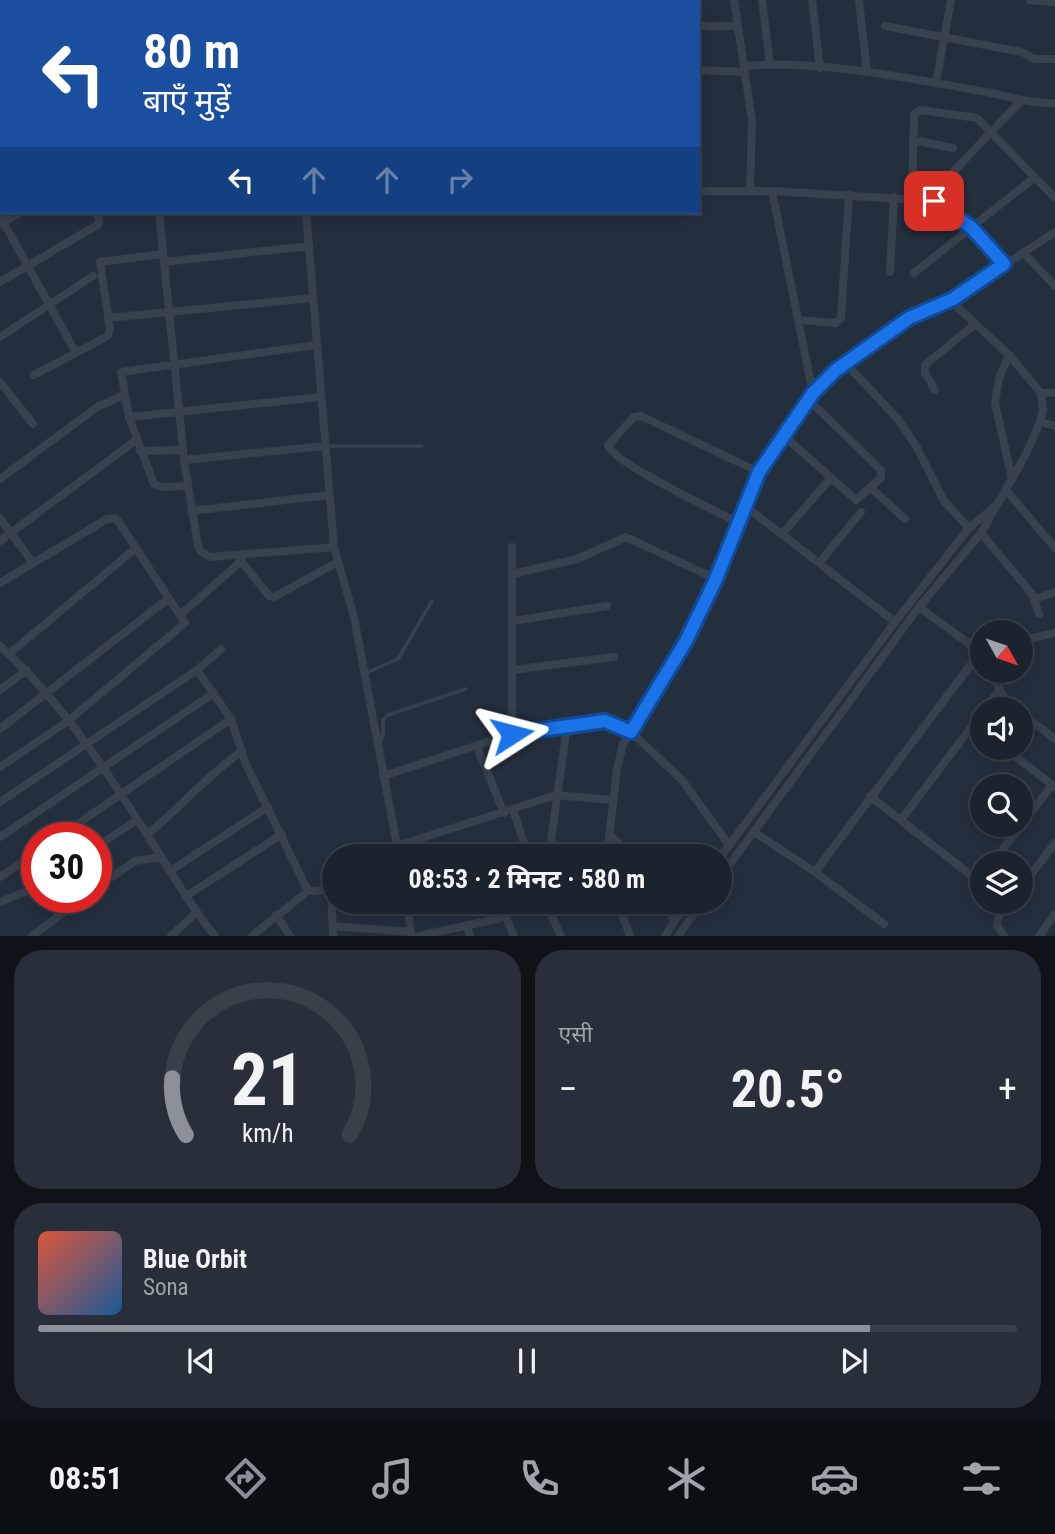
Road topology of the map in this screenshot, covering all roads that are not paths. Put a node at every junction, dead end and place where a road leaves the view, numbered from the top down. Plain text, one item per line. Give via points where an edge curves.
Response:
1 (734, 0) edge
2 (762, 0) edge
3 (812, 0) edge
4 (859, 0) edge
5 (951, 0) edge
6 (1030, 0) edge
7 (1055, 2) edge
8 (700, 26) edge
9 (737, 26) junction
10 (885, 26) dead end
11 (944, 38) junction
12 (1055, 59) edge
13 (770, 64) junction
14 (820, 68) junction
15 (744, 69) junction
16 (700, 70) edge
17 (867, 72) junction
18 (936, 83) junction
19 (1021, 101) junction
20 (1055, 103) edge
21 (992, 131) junction
22 (913, 140) junction
23 (953, 148) dead end
24 (1035, 177) junction
25 (700, 191) edge
26 (750, 191) junction
27 (772, 191) junction
28 (849, 195) junction
29 (894, 197) junction
30 (912, 198) junction
31 (1055, 198) edge
32 (934, 201) junction
33 (98, 214) edge
34 (159, 214) edge
35 (306, 214) edge
36 (1, 221) edge
37 (972, 228) junction
38 (1053, 237) edge
39 (309, 246) junction
40 (1023, 252) junction
41 (164, 258) junction
42 (1004, 264) junction
43 (28, 266) junction
44 (890, 272) dead end
45 (914, 273) dead end
46 (93, 276) dead end
47 (0, 282) edge
48 (1055, 286) edge
49 (313, 298) junction
50 (953, 299) junction
51 (50, 306) junction
52 (169, 313) junction
53 (108, 318) junction
54 (799, 320) junction
55 (975, 324) junction
56 (0, 337) edge
57 (316, 345) junction
58 (76, 353) junction
59 (1009, 355) junction
60 (845, 363) junction
61 (174, 364) junction
62 (34, 375) dead end
63 (0, 382) edge
64 (936, 390) dead end
65 (1041, 393) junction
66 (1055, 393) edge
67 (124, 395) junction
68 (811, 396) junction
69 (321, 397) junction
70 (179, 411) junction
71 (129, 417) junction
72 (1040, 422) junction
73 (33, 424) dead end
74 (1055, 426) edge
75 (782, 434) junction
76 (136, 440) junction
77 (325, 446) junction
78 (422, 446) dead end
79 (141, 450) junction
80 (184, 455) junction
81 (759, 472) junction
82 (830, 478) junction
83 (1012, 479) junction
84 (0, 480) edge
85 (188, 486) junction
86 (871, 488) junction
87 (1006, 490) junction
88 (330, 495) junction
89 (998, 502) junction
90 (744, 505) junction
91 (191, 511) junction
92 (861, 512) dead end
93 (0, 518) edge
94 (905, 519) dead end
95 (737, 522) junction
96 (970, 528) junction
97 (11, 533) junction
98 (981, 533) junction
99 (782, 534) junction
100 (0, 541) edge
101 (334, 547) junction
102 (512, 547) dead end
103 (136, 548) junction
104 (1055, 548) edge
105 (242, 557) junction
106 (32, 562) junction
107 (338, 562) junction
108 (819, 563) junction
109 (513, 574) junction
110 (716, 579) junction
111 (0, 583) edge
112 (1055, 592) edge
113 (169, 598) junction
114 (1035, 599) junction
115 (432, 601) dead end
116 (607, 606) dead end
117 (919, 607) junction
118 (182, 614) junction
119 (1039, 614) dead end
120 (513, 621) junction
121 (895, 622) junction
122 (1055, 634) edge
123 (1033, 638) edge
124 (968, 643) joint
125 (970, 645) edge
126 (0, 646) edge
127 (221, 649) dead end
128 (9, 654) junction
129 (614, 656) dead end
130 (27, 670) junction
131 (197, 670) junction
132 (512, 670) junction
133 (970, 670) edge
134 (364, 673) junction
135 (997, 683) edge
136 (1000, 689) junction
137 (0, 690) edge
138 (466, 690) dead end
139 (214, 693) junction
140 (48, 694) junction
141 (994, 697) edge
142 (1007, 697) edge
143 (231, 719) junction
144 (68, 721) junction
145 (1033, 722) edge
146 (567, 725) junction
147 (0, 729) edge
148 (970, 729) edge
149 (631, 732) junction
150 (512, 734) junction
151 (1055, 739) edge
152 (85, 745) junction
153 (376, 745) junction
154 (477, 747) junction
155 (242, 751) junction
156 (1020, 760) edge
157 (0, 766) edge
158 (102, 769) junction
159 (383, 776) junction
160 (1054, 786) edge
161 (120, 795) junction
162 (556, 795) junction
163 (870, 796) junction
164 (613, 800) junction
165 (0, 802) edge
166 (268, 807) junction
167 (513, 809) junction
168 (504, 813) junction
169 (137, 820) junction
170 (901, 820) junction
171 (80, 822) edge
172 (754, 832) junction
173 (282, 834) junction
174 (609, 834) junction
175 (147, 835) junction
176 (112, 836) edge
177 (0, 837) edge
178 (1055, 843) edge
179 (397, 844) edge
180 (418, 844) edge
181 (523, 844) edge
182 (550, 844) edge
183 (608, 844) edge
184 (619, 844) edge
185 (728, 844) edge
186 (730, 844) edge
187 (1002, 851) edge
188 (162, 857) junction
189 (732, 862) edge
190 (21, 863) edge
191 (170, 871) junction
192 (1033, 871) edge
193 (815, 872) junction
194 (970, 873) edge
195 (0, 877) edge
196 (112, 877) edge
197 (322, 890) edge
198 (308, 891) junction
199 (21, 893) edge
200 (185, 897) junction
201 (0, 902) edge
202 (63, 913) edge
203 (195, 913) junction
204 (410, 914) edge
205 (505, 914) edge
206 (550, 914) edge
207 (622, 914) edge
208 (671, 914) edge
209 (678, 914) edge
210 (694, 914) edge
211 (1002, 914) edge
212 (276, 915) junction
213 (506, 917) junction
214 (1054, 919) edge
215 (674, 920) junction
216 (884, 924) dead end
217 (467, 925) junction
218 (333, 931) edge
219 (372, 932) edge
220 (414, 934) edge
221 (32, 936) edge
222 (171, 936) edge
223 (215, 936) edge
224 (251, 936) edge
225 (290, 936) edge
226 (470, 936) edge
227 (514, 936) edge
228 (561, 936) edge
229 (630, 936) edge
230 (665, 936) edge
231 (678, 936) edge
232 (1004, 936) edge
233 (1039, 936) edge

1 - 9 street
2 - 13 street
3 - 14 street
4 - 17 street
5 - 11 street
6 - 7 street
8 - 9 street
9 - 15 street
10 - 11 street
11 - 12 street via 1022,52 1035,59
11 - 18 street
13 - 14 street
13 - 15 street
14 - 17 street
15 - 16 street
15 - 26 street via 752,121
17 - 18 street
18 - 19 street
19 - 20 street
19 - 21 street
21 - 22 street via 970,115 921,110 914,114
21 - 24 street
21 - 32 street via 951,174
22 - 23 street
22 - 30 street
24 - 31 street
24 - 37 street
25 - 26 street
26 - 27 street
27 - 28 street
27 - 54 street
28 - 29 street
28 - 54 street via 841,318 836,323
29 - 30 street
29 - 44 street
30 - 32 street
32 - 37 street
33 - 43 street via 99,224
34 - 41 street
35 - 39 street
36 - 43 street
37 - 42 street
37 - 45 street
38 - 40 street
39 - 41 street
39 - 49 street
40 - 42 street
40 - 48 street
41 - 52 street
41 - 53 street via 100,262
42 - 50 street
43 - 47 street
43 - 51 street
46 - 51 street
49 - 52 street
49 - 57 street
50 - 55 street
50 - 60 street via 909,318
51 - 56 street
51 - 58 street
52 - 53 street
52 - 61 street
53 - 58 street via 108,336
54 - 68 street
55 - 59 street
55 - 64 street via 925,365
57 - 61 street
57 - 69 street
58 - 62 street
59 - 65 street
59 - 83 street via 995,403
60 - 68 street
60 - 96 street via 898,419 944,501
61 - 67 street via 124,370 120,374
61 - 70 street
63 - 73 street
65 - 66 street
65 - 72 street
67 - 71 street
67 - 84 street via 97,407
68 - 75 street
68 - 86 street via 881,470 881,478
69 - 70 street
69 - 77 street
70 - 71 street
70 - 80 street
71 - 76 street
72 - 74 street
72 - 83 street
75 - 81 street
75 - 82 street
76 - 79 street
76 - 97 street
77 - 78 lane
77 - 80 street
77 - 88 street
79 - 80 street
79 - 85 street via 156,486
80 - 85 street
81 - 90 street
81 - 95 street via 641,416 610,440 610,453
82 - 86 street via 856,500
82 - 99 street
83 - 87 street
85 - 91 street
86 - 94 street
87 - 89 street
87 - 104 street
88 - 91 street
88 - 101 street
89 - 96 street
89 - 98 street
90 - 95 street
90 - 99 street
91 - 105 street via 201,551 211,557
92 - 108 street
93 - 97 street
95 - 110 street
96 - 121 street
97 - 100 street
97 - 106 street
98 - 114 street
98 - 117 street
99 - 108 street
101 - 105 street
101 - 107 street
102 - 109 street
103 - 106 street via 112,517
103 - 113 street
103 - 128 street
105 - 107 street via 274,597
105 - 118 street
106 - 111 street
107 - 134 street
108 - 121 street
109 - 110 street via 577,559 626,537
109 - 120 street
110 - 149 street via 686,641
112 - 114 street
113 - 118 street
113 - 140 street
114 - 119 street
115 - 134 lane via 398,659
116 - 120 street
117 - 124 street
117 - 172 street
118 - 144 street via 183,627
120 - 132 street
121 - 186 street
122 - 123 street
124 - 125 street
126 - 128 street
127 - 131 street
128 - 130 street
129 - 132 street
130 - 137 street
130 - 140 street
131 - 139 street
131 - 152 street
132 - 150 street
133 - 163 street
134 - 153 street
135 - 136 street
136 - 141 street
136 - 142 street
138 - 153 lane via 388,715 383,720 383,740
139 - 143 street
139 - 158 street
140 - 144 street
140 - 147 street
143 - 155 street
143 - 161 street
144 - 152 street
144 - 157 street
145 - 151 street
146 - 149 street via 605,721
146 - 150 street
146 - 162 street
148 - 170 street
149 - 164 street via 620,753
149 - 185 street via 682,780
150 - 154 street
152 - 158 street
152 - 165 street
153 - 159 street
154 - 159 street
154 - 168 street
155 - 166 street
155 - 175 street via 208,775 181,807
156 - 160 street
158 - 161 street
158 - 177 street
159 - 179 street
160 - 187 street
161 - 169 street
161 - 171 street
162 - 164 street
162 - 167 street
162 - 182 street
163 - 170 street
163 - 193 street
164 - 174 street
166 - 173 street
166 - 191 street
167 - 168 street
167 - 181 street
168 - 180 street
169 - 175 street
169 - 176 street
170 - 194 street
172 - 189 street
172 - 193 street
173 - 198 street
173 - 200 street
174 - 183 street
174 - 184 street
175 - 188 street
178 - 192 street
188 - 191 street
188 - 196 street via 135,861
190 - 195 street
191 - 200 street
193 - 216 street
197 - 198 street
198 - 212 street
199 - 201 street
200 - 203 street
202 - 221 street
203 - 222 street
203 - 223 street
204 - 220 street
205 - 213 street
206 - 228 street
207 - 229 street
208 - 215 street
209 - 215 street
210 - 231 street
211 - 232 street via 997,925
212 - 224 street
212 - 225 street
213 - 217 street
213 - 227 street
214 - 233 street
215 - 230 street
217 - 220 street
217 - 226 street
218 - 219 street
219 - 220 street

